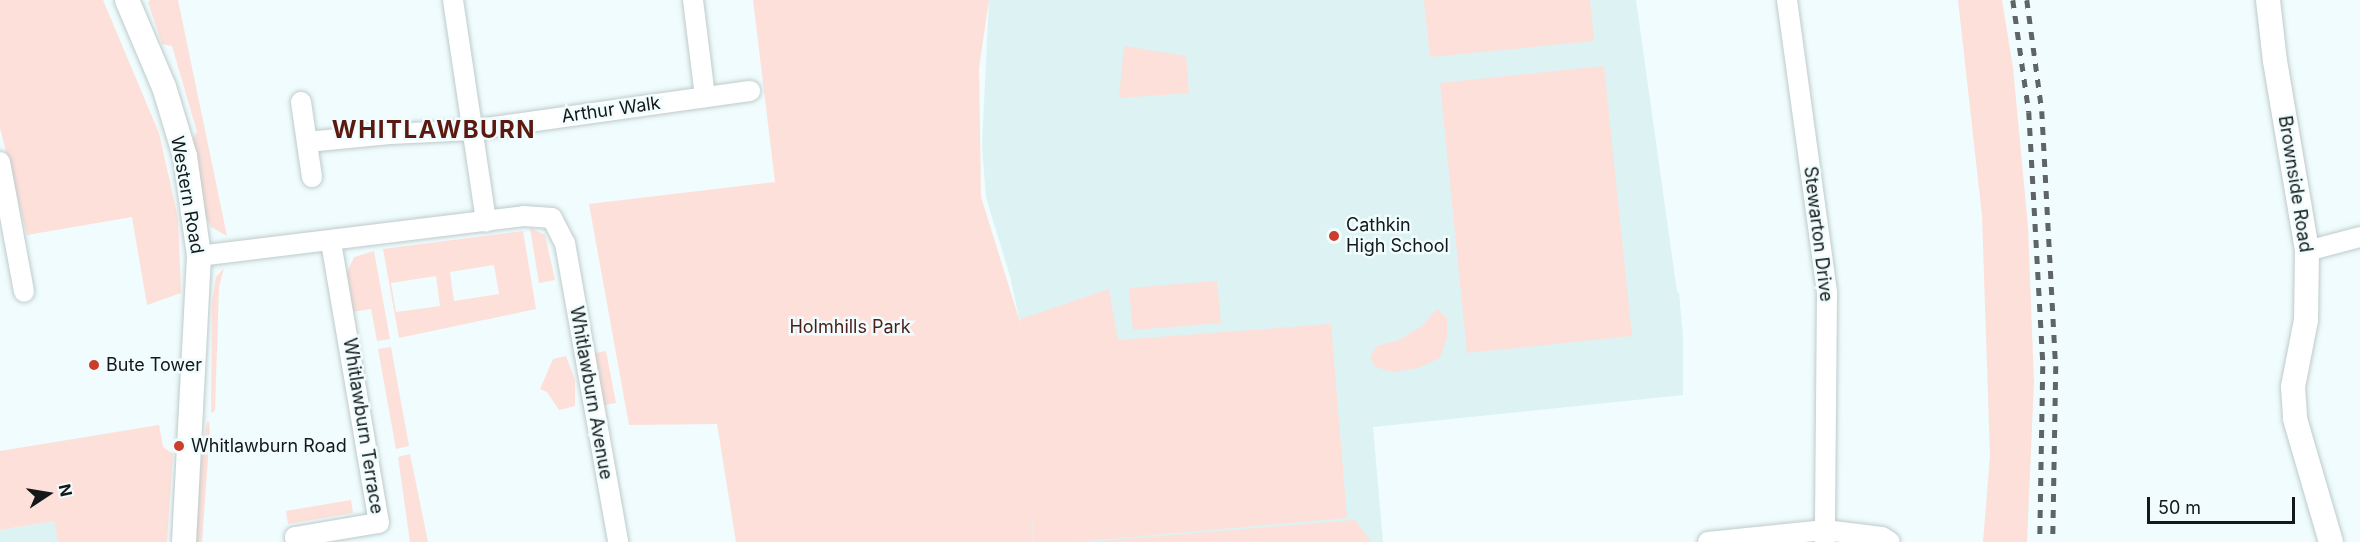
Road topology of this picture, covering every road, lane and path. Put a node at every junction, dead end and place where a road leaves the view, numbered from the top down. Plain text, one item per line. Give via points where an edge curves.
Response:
1 (127, 0) edge
2 (453, 0) edge
3 (693, 0) edge
4 (1787, 0) edge
5 (2268, 0) edge
6 (750, 91) dead end
7 (705, 97) junction
8 (301, 102) dead end
9 (472, 130) junction
10 (307, 142) junction
11 (0, 162) edge
12 (312, 177) dead end
13 (486, 222) junction
14 (2360, 237) edge
15 (332, 241) junction
16 (2307, 251) junction
17 (199, 256) junction
18 (24, 292) dead end
19 (1825, 536) edge
20 (184, 542) edge
21 (296, 542) edge
22 (618, 542) edge
23 (1708, 542) edge
24 (1890, 542) edge
25 (2331, 542) edge

1 - 17 street, Western Road via 164,87 184,156
2 - 9 street
3 - 7 street
4 - 19 street, Stewarton Drive via 1827,293
5 - 16 street, Brownside Road
6 - 7 street, Arthur Walk
7 - 9 street, Arthur Walk
8 - 10 street
9 - 10 street, Arthur Walk
9 - 13 street
10 - 12 street
11 - 18 street
13 - 15 street
13 - 22 street, Whitlawburn Avenue via 524,216 552,218 565,243
14 - 16 street
15 - 17 street
15 - 21 street, Whitlawburn Terrace via 379,523 295,537
16 - 25 street, Brownside Road via 2306,320 2293,387 2294,409
17 - 20 street, Western Road
19 - 23 street
19 - 24 street via 1882,537

